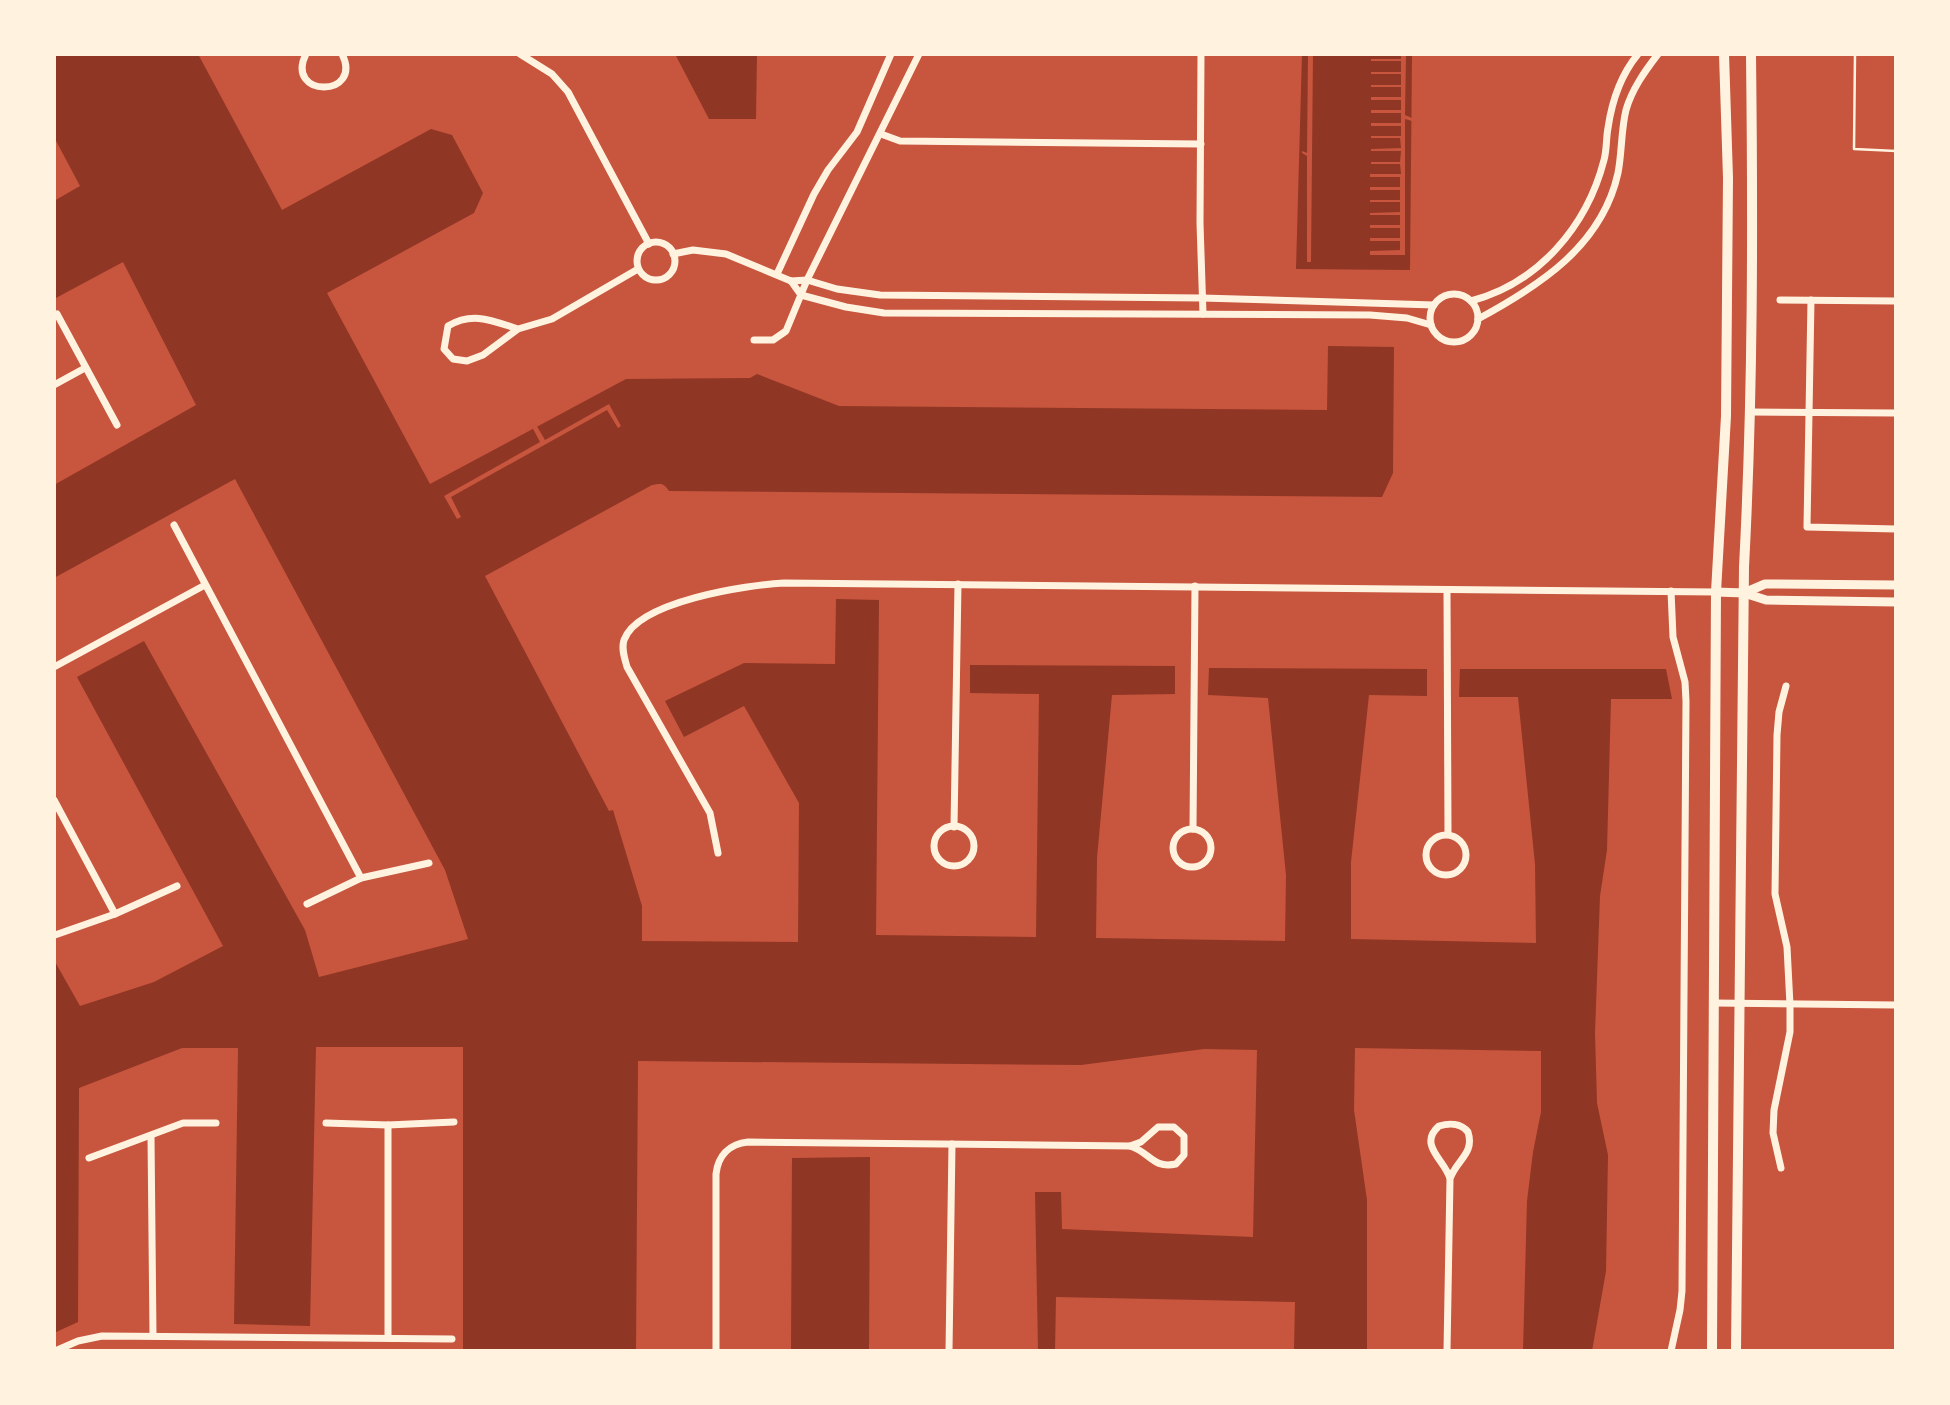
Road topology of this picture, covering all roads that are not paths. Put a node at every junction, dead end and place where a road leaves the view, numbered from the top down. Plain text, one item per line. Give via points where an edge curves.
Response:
1 (306, 54) edge
2 (342, 54) edge
3 (520, 54) edge
4 (891, 54) edge
5 (919, 54) edge
6 (1202, 54) edge
7 (1637, 54) edge
8 (1658, 54) edge
9 (1724, 54) edge
10 (1751, 54) edge
11 (881, 134) junction
12 (1201, 144) junction
13 (649, 244) junction
14 (673, 254) junction
15 (638, 269) junction
16 (777, 274) junction
17 (807, 279) junction
18 (791, 281) junction
19 (801, 295) junction
20 (1202, 298) junction
21 (1780, 300) dead end
22 (1811, 300) junction
23 (1471, 301) junction
24 (1896, 301) edge
25 (1434, 305) junction
26 (57, 314) dead end
27 (1203, 314) junction
28 (1478, 319) junction
29 (1432, 325) junction
30 (518, 329) junction
31 (754, 340) dead end
32 (85, 368) junction
33 (54, 385) edge
34 (1750, 412) junction
35 (1809, 413) junction
36 (1896, 413) edge
37 (117, 425) dead end
38 (174, 525) dead end
39 (1896, 529) edge
40 (958, 584) junction
41 (205, 585) junction
42 (1896, 585) edge
43 (1195, 586) junction
44 (1447, 590) junction
45 (1671, 591) junction
46 (1716, 592) junction
47 (1744, 593) junction
48 (1896, 602) edge
49 (54, 667) edge
50 (1786, 686) dead end
51 (54, 800) edge
52 (954, 827) junction
53 (1193, 829) junction
54 (1448, 834) junction
55 (718, 853) dead end
56 (429, 863) dead end
57 (361, 878) junction
58 (177, 886) dead end
59 (307, 904) dead end
60 (116, 914) junction
61 (55, 936) edge
62 (1714, 1003) junction
63 (1738, 1004) junction
64 (1790, 1005) junction
65 (1896, 1005) edge
66 (454, 1122) dead end
67 (216, 1123) dead end
68 (326, 1124) dead end
69 (388, 1125) junction
70 (151, 1136) junction
71 (952, 1144) junction
72 (1130, 1146) junction
73 (89, 1158) dead end
74 (1781, 1168) dead end
75 (1450, 1180) junction
76 (153, 1335) junction
77 (388, 1338) junction
78 (452, 1339) dead end
79 (55, 1351) edge
80 (716, 1351) edge
81 (950, 1351) edge
82 (1447, 1351) edge
83 (1671, 1351) edge
84 (1712, 1351) edge
85 (1736, 1351) edge

1 - 2 street via 305,77 324,88 342,78 346,64
3 - 13 street via 552,74 568,92
4 - 16 street via 856,132 814,194
5 - 11 street
6 - 12 street
7 - 23 street via 1614,98 1605,157 1578,223 1556,251 1528,275 1495,295
8 - 28 street via 1638,82 1626,111 1617,177 1586,239 1562,266 1535,286
9 - 46 main road via 1726,406
10 - 34 main road
11 - 12 street via 900,141
11 - 17 street
12 - 20 street
13 - 14 street via 666,245
13 - 15 street via 639,251
14 - 15 street via 671,273 660,280 647,278
14 - 16 street via 693,250 726,254
15 - 30 street via 552,319
16 - 18 street
17 - 18 street
17 - 19 street
17 - 20 street via 880,295
18 - 19 street
19 - 27 street via 884,313
19 - 31 street via 786,331 773,340
20 - 25 street
20 - 27 street
21 - 22 street
22 - 24 street
22 - 35 street
23 - 25 street via 1454,294
23 - 28 street
25 - 29 street
26 - 32 street
27 - 29 street via 1370,315
28 - 29 street via 1474,332 1456,342 1441,337
30 - 30 street via 478,317 461,318 448,326 444,349 453,359 467,362
32 - 33 street
32 - 37 street
34 - 35 street
34 - 47 main road
35 - 36 street
35 - 39 street via 1807,527
38 - 41 street
40 - 43 street
40 - 52 street
40 - 55 street via 751,585 714,592 640,620 628,633 623,646 627,667 710,813
41 - 49 street
41 - 57 street
42 - 47 street via 1765,584
43 - 44 street
43 - 53 street
44 - 45 street
44 - 54 street
45 - 46 street
45 - 83 street via 1673,637 1686,701 1682,1291
46 - 47 street
46 - 62 main road
47 - 48 street via 1766,600
47 - 63 main road
50 - 64 street via 1777,735 1775,894 1787,947
51 - 60 street
52 - 52 street via 941,831 934,842 941,861 953,866 965,863 974,847 966,831
53 - 53 street via 1177,836 1172,848 1176,859 1191,868 1208,859 1211,846 1205,834
54 - 54 street via 1430,842 1426,855 1435,872 1447,875 1460,870 1466,858 1464,845
56 - 57 street
57 - 59 street
58 - 60 street
60 - 61 street
62 - 63 street
62 - 84 main road
63 - 64 street
63 - 85 main road
64 - 65 street
64 - 74 street via 1790,1032 1774,1110 1773,1133
66 - 69 street
67 - 70 street via 183,1123
68 - 69 street
69 - 77 street
70 - 73 street
70 - 76 street
71 - 72 street
71 - 80 street via 748,1142 724,1153 716,1174
71 - 81 street
72 - 72 street via 1164,1165 1178,1163 1185,1152 1184,1136 1172,1126 1158,1127
75 - 75 street via 1470,1147 1468,1132 1458,1125 1439,1126 1431,1138 1432,1151
75 - 82 street
76 - 77 street
76 - 79 street via 102,1336
77 - 78 street

